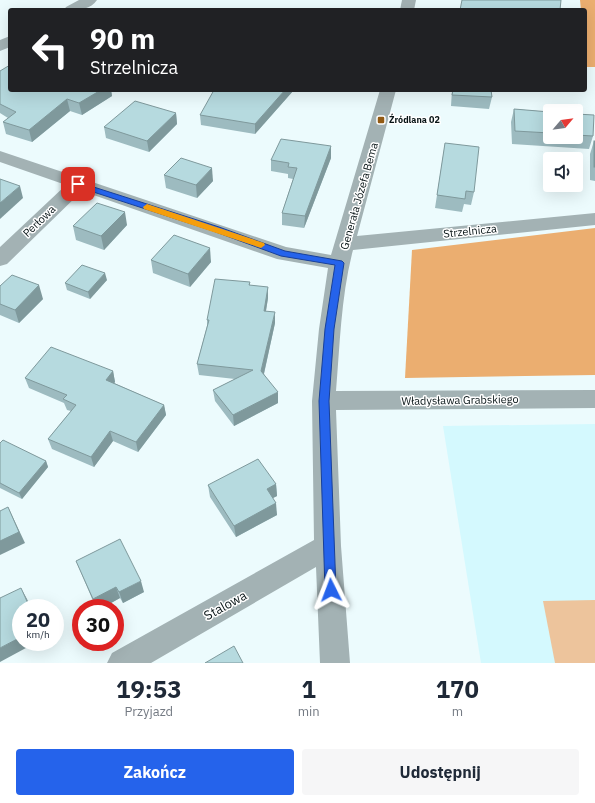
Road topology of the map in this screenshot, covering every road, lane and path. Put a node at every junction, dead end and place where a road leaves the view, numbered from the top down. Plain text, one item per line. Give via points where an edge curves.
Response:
1 (90, 0) edge
2 (74, 8) edge
3 (387, 92) edge
4 (0, 156) edge
5 (78, 184) junction
6 (595, 219) edge
7 (345, 244) junction
8 (0, 259) edge
9 (339, 263) junction
10 (595, 399) edge
11 (324, 401) junction
12 (328, 546) junction
13 (122, 663) edge
14 (335, 663) edge

1 - 2 street
3 - 7 street, Generała Józefa Bema
4 - 5 street
5 - 8 street, Perłowa
5 - 9 street via 284,254
6 - 7 street, Strzelnicza
7 - 9 street, Generała Józefa Bema
9 - 11 street, Generała Józefa Bema
10 - 11 street, Władysława Grabskiego
11 - 12 street, Generała Józefa Bema
12 - 13 street, Stalowa
12 - 14 street, Generała Józefa Bema

